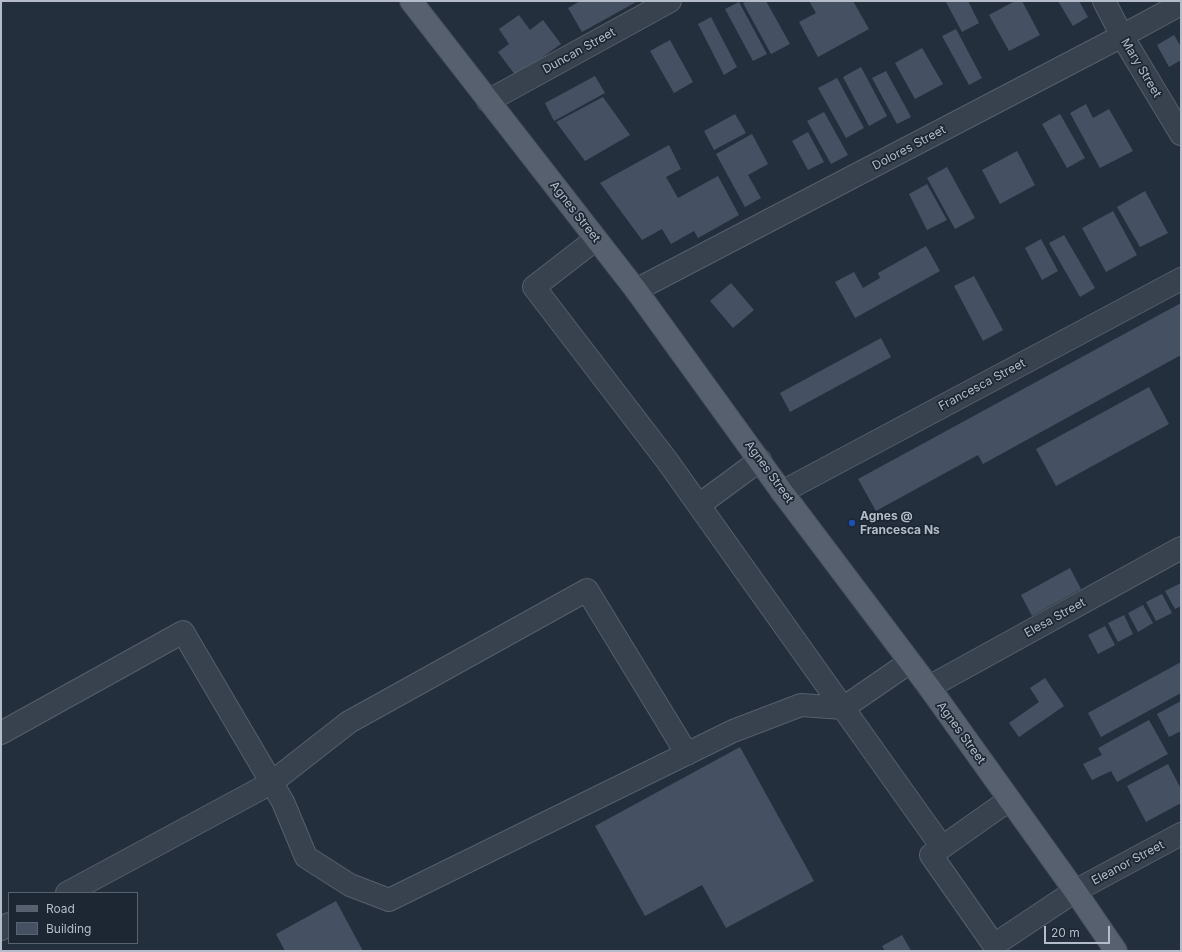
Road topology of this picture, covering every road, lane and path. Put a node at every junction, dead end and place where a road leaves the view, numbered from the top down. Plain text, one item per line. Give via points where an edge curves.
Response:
1 (411, 1) edge
2 (670, 1) edge
3 (1104, 1) edge
4 (1181, 4) edge
5 (1122, 36) junction
6 (488, 101) junction
7 (1181, 134) edge
8 (596, 239) junction
9 (1181, 279) edge
10 (636, 290) junction
11 (760, 460) junction
12 (782, 492) junction
13 (699, 505) junction
14 (1181, 548) edge
15 (910, 662) junction
16 (929, 687) junction
17 (843, 708) junction
18 (1, 733) edge
19 (687, 754) junction
20 (271, 783) junction
21 (1009, 800) junction
22 (1181, 834) edge
23 (942, 847) junction
24 (1075, 891) junction
25 (69, 892) edge
26 (1116, 951) edge

1 - 6 main road, Agnes Street
2 - 6 street, Duncan Street
3 - 5 street, Mary Street
4 - 5 street, Dolores Street
5 - 7 street, Mary Street
5 - 10 street, Dolores Street
6 - 8 main road, Agnes Street
8 - 10 main road, Agnes Street
8 - 13 street via 534,288
9 - 12 street, Francesca Street
10 - 11 main road, Agnes Street
11 - 12 main road, Agnes Street
11 - 13 street
12 - 15 main road, Agnes Street
13 - 17 street
14 - 16 street, Elesa Street
15 - 16 main road, Agnes Street
15 - 17 street
16 - 21 main road, Agnes Street
17 - 19 street via 801,705 734,731
17 - 23 street
18 - 20 street via 182,632
19 - 20 street via 389,900 350,885 306,857 283,802
19 - 20 street via 587,590 349,722
20 - 25 street
21 - 23 street
21 - 24 main road, Agnes Street
22 - 24 street, Eleanor Street
23 - 24 street, Eleanor Street via 930,855 994,945
24 - 26 main road, Agnes Street

